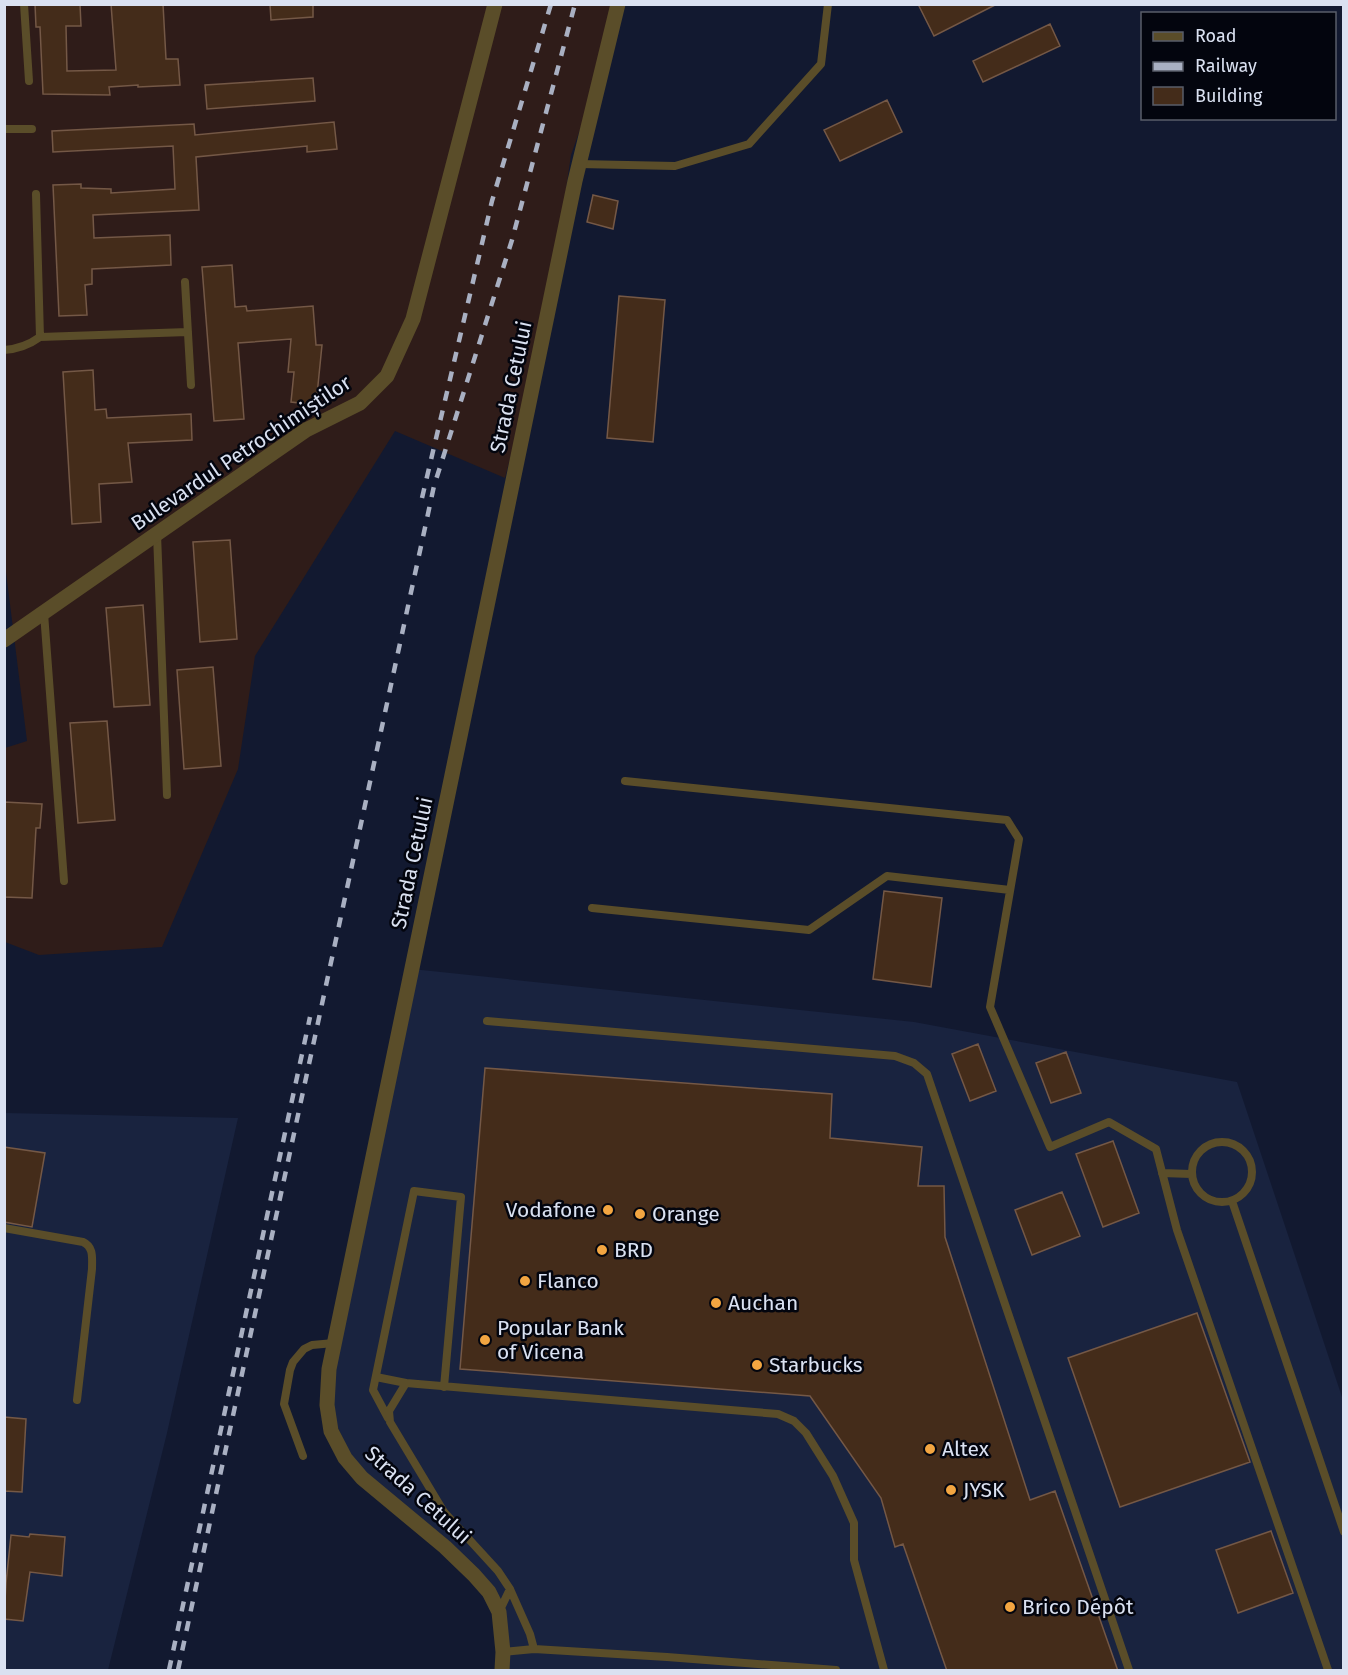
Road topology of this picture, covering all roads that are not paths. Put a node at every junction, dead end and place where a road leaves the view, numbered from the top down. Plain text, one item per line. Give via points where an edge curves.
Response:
1 (24, 4) edge
2 (495, 4) edge
3 (618, 4) edge
4 (828, 4) edge
5 (29, 81) dead end
6 (4, 129) edge
7 (32, 129) dead end
8 (579, 164) junction
9 (36, 194) dead end
10 (185, 282) dead end
11 (188, 332) junction
12 (40, 337) junction
13 (4, 350) edge
14 (191, 385) dead end
15 (157, 534) junction
16 (44, 613) junction
17 (4, 640) edge
18 (625, 781) dead end
19 (166, 795) dead end
20 (64, 881) dead end
21 (1010, 890) junction
22 (592, 908) dead end
23 (487, 1021) dead end
24 (1162, 1173) junction
25 (1191, 1174) junction
26 (1232, 1201) junction
27 (4, 1228) edge
28 (334, 1343) junction
29 (376, 1377) junction
30 (406, 1383) junction
31 (444, 1387) junction
32 (77, 1400) dead end
33 (390, 1422) junction
34 (303, 1456) dead end
35 (1344, 1532) edge
36 (510, 1589) junction
37 (499, 1612) junction
38 (534, 1649) junction
39 (503, 1652) junction
40 (502, 1671) edge
41 (836, 1671) edge
42 (884, 1671) edge
43 (1130, 1671) edge
44 (1328, 1671) edge

1 - 5 lane
2 - 15 street, Bulevardul Petrochimiștilor via 413,320 387,376 360,403 306,430
3 - 8 street, Strada Cetului
4 - 8 lane via 820,64 749,144 675,166
6 - 7 lane
8 - 28 street, Strada Cetului
9 - 12 lane
10 - 11 lane
11 - 12 lane
11 - 14 lane
12 - 13 lane via 30,344
15 - 16 street, Bulevardul Petrochimiștilor
15 - 19 lane
16 - 17 street, Bulevardul Petrochimiștilor
16 - 20 lane
18 - 21 lane via 1007,820 1018,839
21 - 22 lane via 887,876 809,930
21 - 24 lane via 990,1007 1050,1147 1110,1122 1156,1149
23 - 43 lane via 895,1056 914,1063 927,1074
24 - 25 lane
24 - 44 lane via 1177,1230
25 - 26 lane via 1194,1185 1210,1200
25 - 26 lane via 1198,1153 1206,1146 1228,1142 1239,1147 1247,1154 1252,1176 1242,1195
26 - 35 lane
27 - 32 lane via 83,1242 91,1248
28 - 34 lane via 304,1349 290,1370 284,1404
28 - 37 street, Strada Cetului via 327,1405 332,1431 345,1458 362,1478 474,1575
29 - 30 lane
29 - 31 lane via 414,1191 461,1197
29 - 33 lane via 373,1389
30 - 31 lane
30 - 33 lane via 389,1411
31 - 42 lane via 778,1414 794,1421 825,1462 854,1523 854,1560
33 - 36 lane via 444,1512
36 - 37 lane
36 - 38 lane
37 - 39 street, Strada Cetului
38 - 39 lane
38 - 41 lane
39 - 40 street, Strada Cetului

